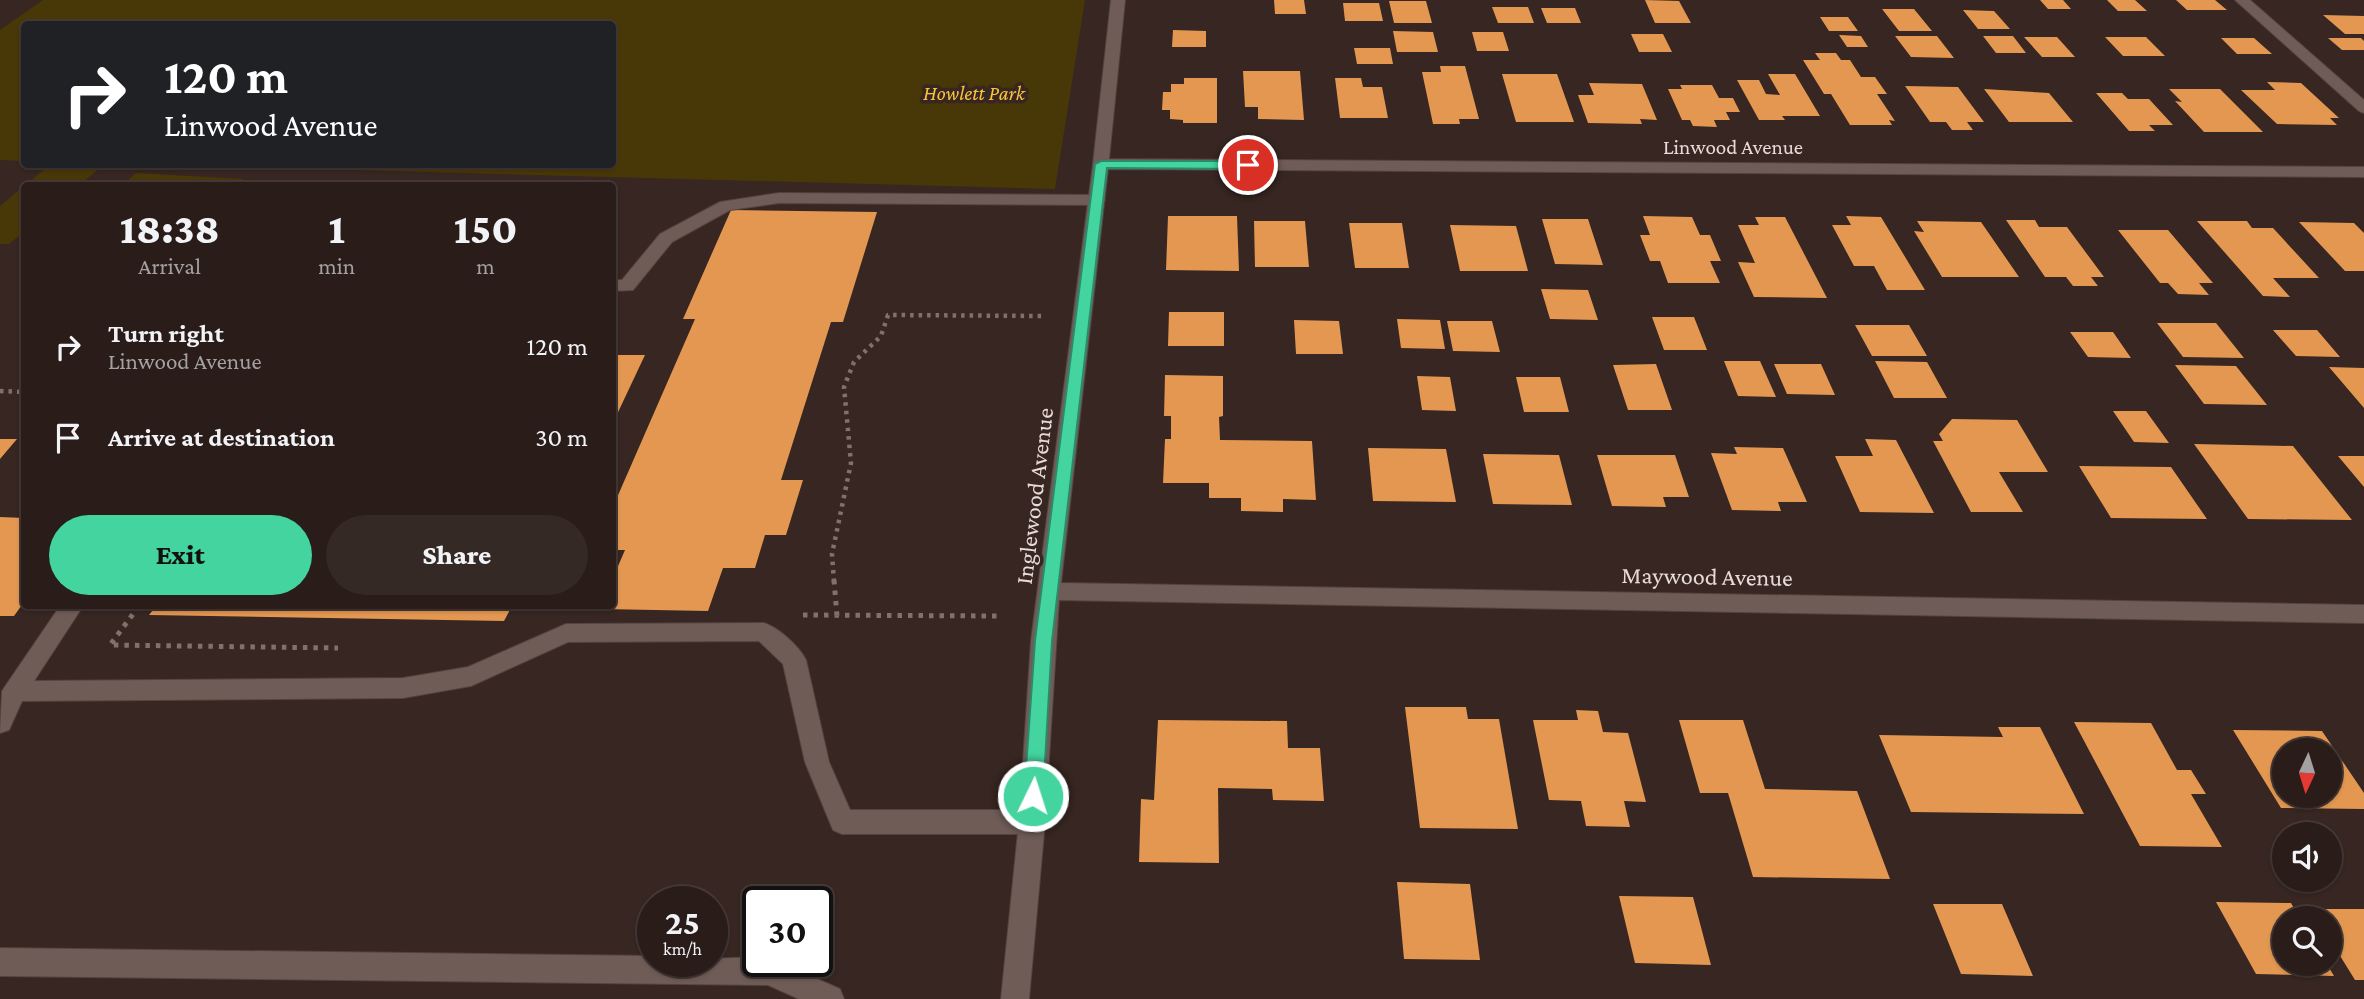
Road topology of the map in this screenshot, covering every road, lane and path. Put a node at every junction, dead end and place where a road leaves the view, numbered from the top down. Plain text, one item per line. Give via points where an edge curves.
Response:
1 (1118, 0) edge
2 (2242, 0) edge
3 (2364, 108) edge
4 (1101, 164) junction
5 (2364, 172) edge
6 (1097, 200) junction
7 (620, 286) edge
8 (1043, 316) dead end
9 (0, 391) edge
10 (21, 392) edge
11 (1049, 591) junction
12 (70, 609) edge
13 (2364, 614) edge
14 (836, 615) dead end
15 (14, 691) junction
16 (0, 723) edge
17 (1032, 822) junction
18 (0, 962) edge
19 (830, 999) edge
20 (1015, 999) edge

1 - 4 street, Inglewood Avenue
2 - 3 street
4 - 5 street, Linwood Avenue
4 - 6 street, Inglewood Avenue
6 - 7 street via 779,198 726,206 666,238
6 - 11 street, Inglewood Avenue
8 - 14 path via 888,315 881,336 854,362 844,387 851,463 832,554
9 - 10 path
11 - 13 street, Maywood Avenue
11 - 17 street, Inglewood Avenue
12 - 15 street
15 - 16 street
15 - 17 street via 403,688 471,676 566,633 764,632 794,660 817,762 842,822
17 - 20 street, Inglewood Avenue
18 - 19 street via 769,971

